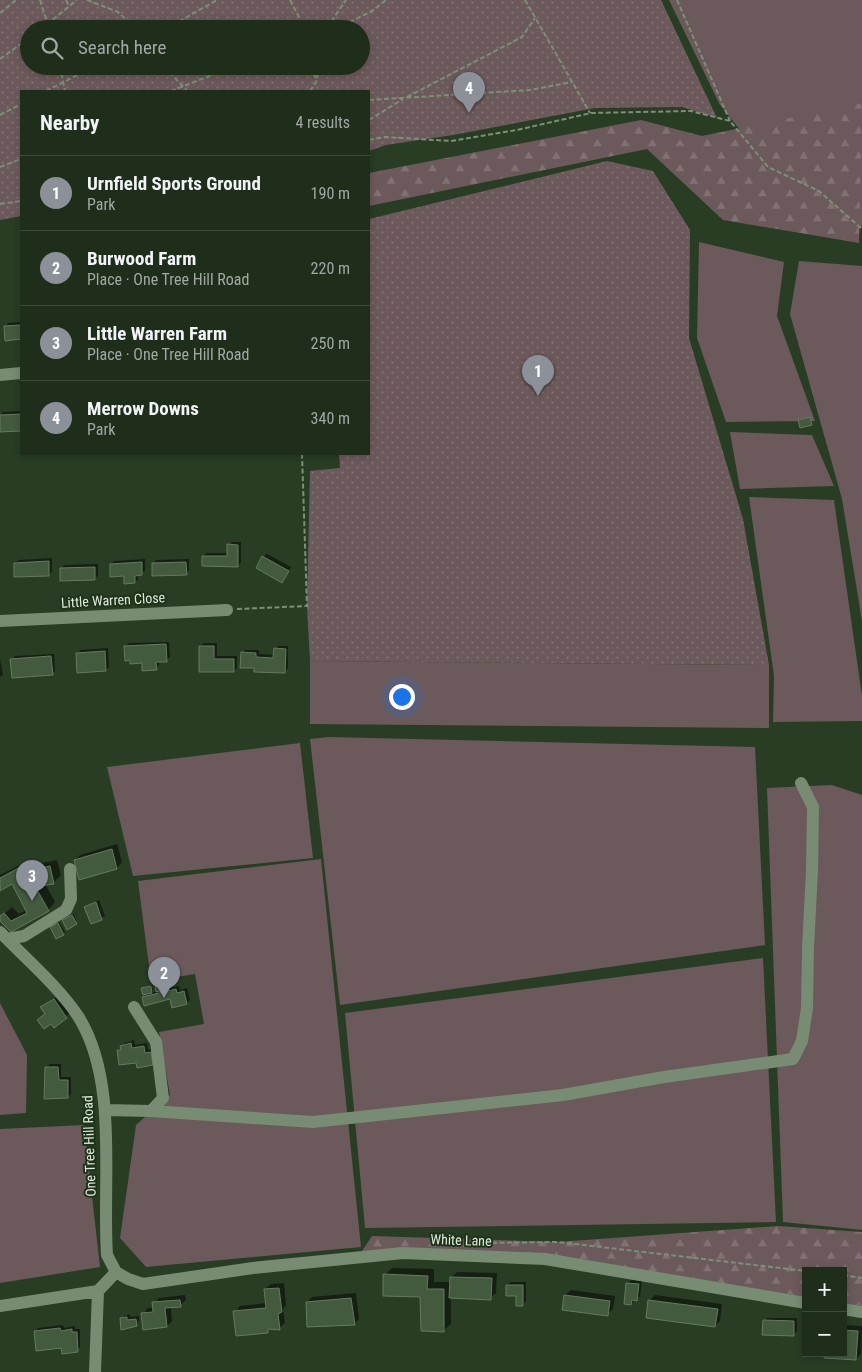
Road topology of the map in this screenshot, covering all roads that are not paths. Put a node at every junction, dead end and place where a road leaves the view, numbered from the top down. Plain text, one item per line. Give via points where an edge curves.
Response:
1 (20, 373) edge
2 (0, 376) edge
3 (227, 610) road end
4 (0, 621) edge
5 (801, 783) dead end
6 (70, 869) dead end
7 (3, 935) edge
8 (134, 1007) dead end
9 (105, 1110) junction
10 (151, 1111) junction
11 (116, 1272) junction
12 (98, 1291) junction
13 (802, 1302) edge
14 (0, 1306) edge
15 (847, 1310) edge
16 (862, 1312) edge
17 (95, 1372) edge

1 - 2 street
3 - 4 street, Little Warren Close
5 - 10 street via 813,807 812,870 807,1008 802,1040 793,1059 664,1076 563,1095 313,1122
6 - 7 street via 71,898 66,910 24,936
7 - 9 street, One Tree Hill Road via 78,1016 98,1063
8 - 10 street via 156,1042 163,1098
9 - 10 street
9 - 11 street, One Tree Hill Road via 107,1256
11 - 12 street
11 - 13 street, White Lane via 128,1280 144,1284 253,1268 402,1253 526,1258 643,1274
12 - 14 street
12 - 17 street
15 - 16 street

